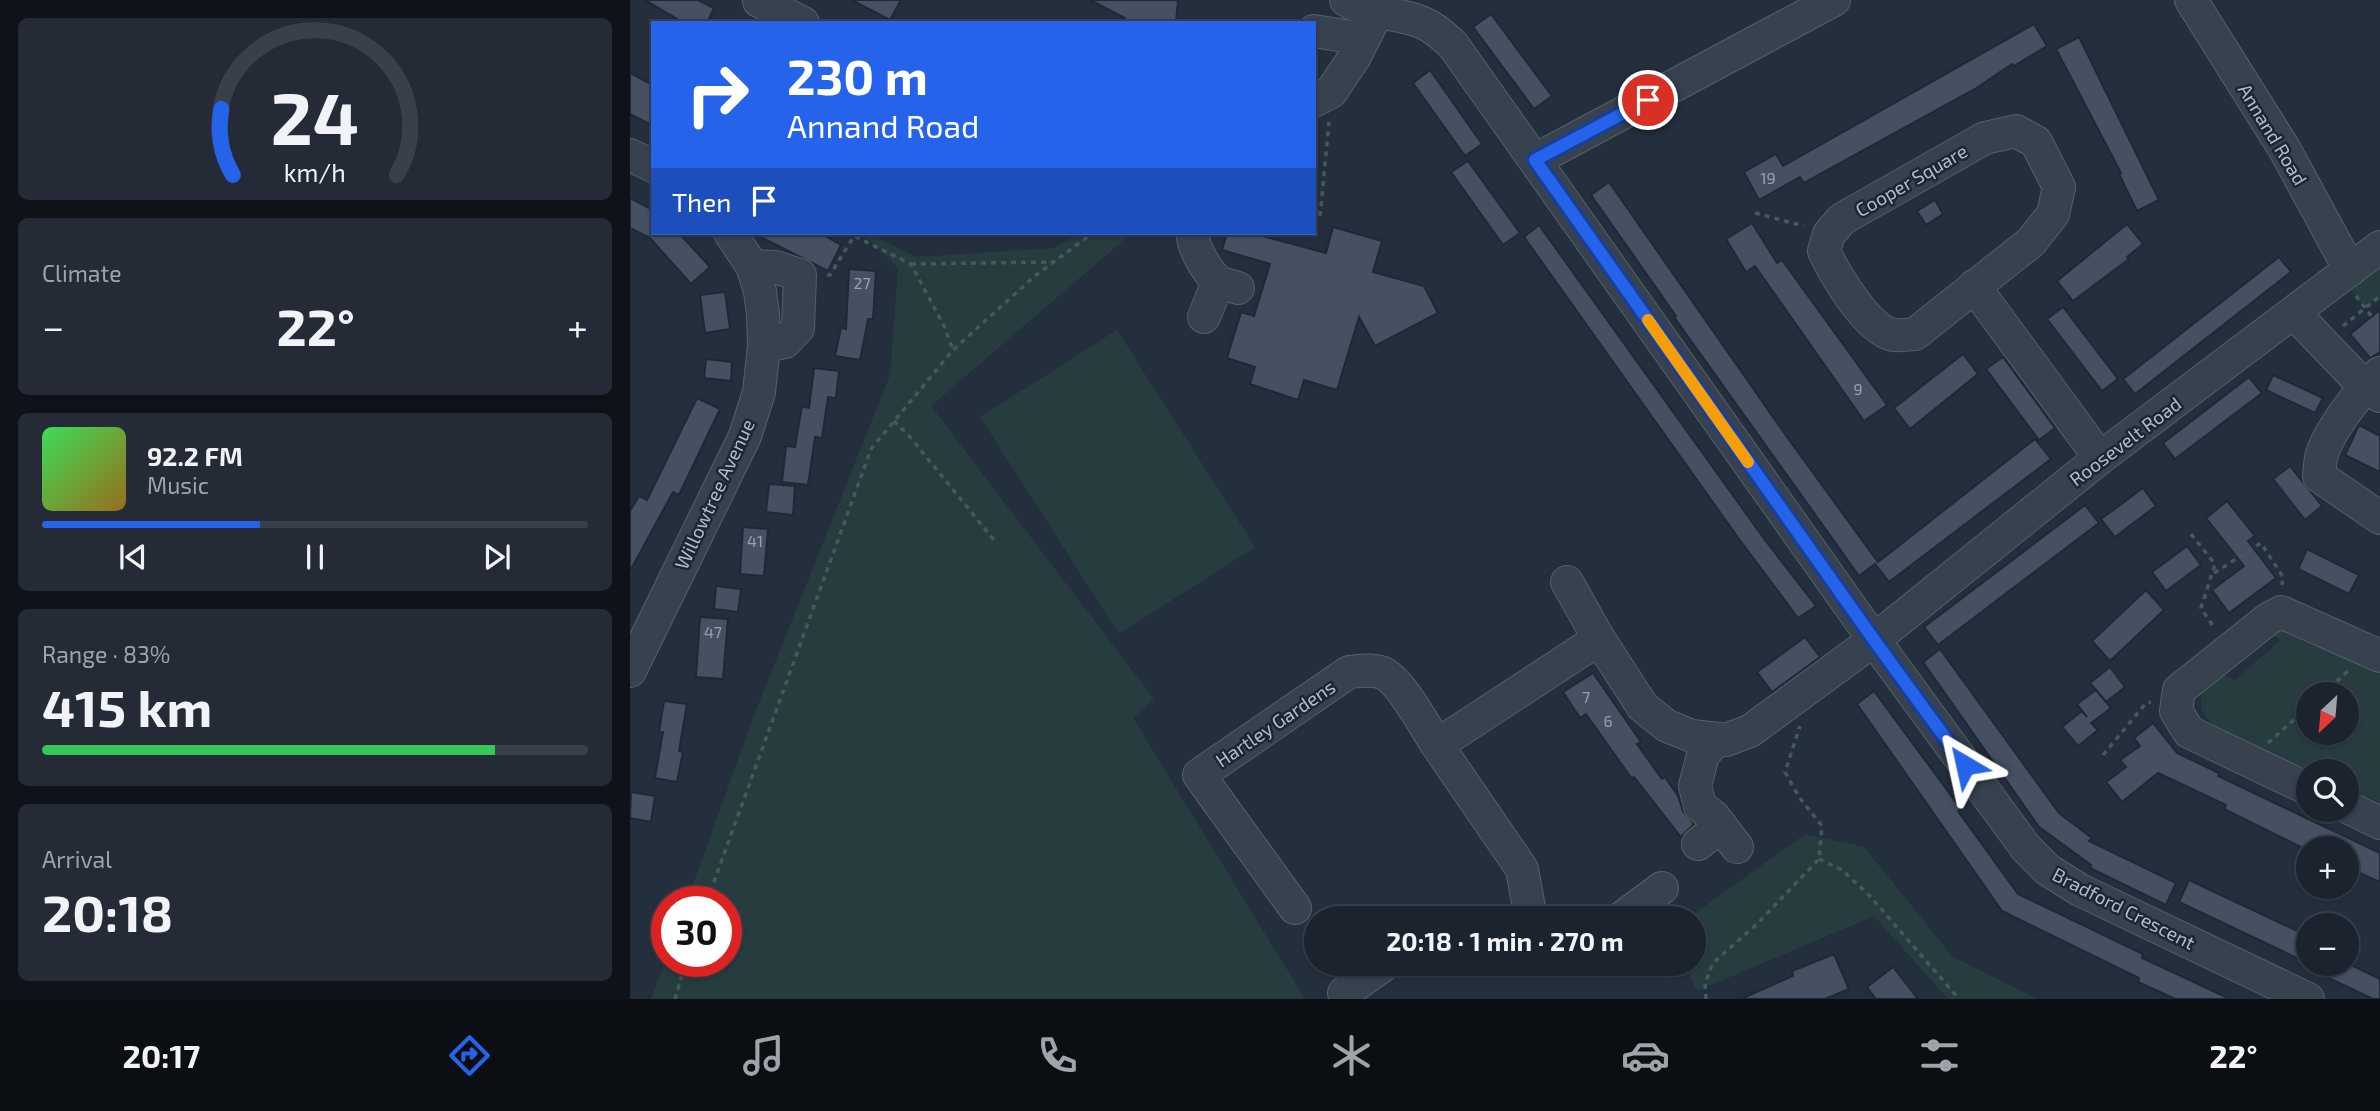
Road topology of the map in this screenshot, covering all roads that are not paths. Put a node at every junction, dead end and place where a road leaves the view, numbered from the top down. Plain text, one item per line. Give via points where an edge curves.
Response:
1 (759, 0) edge
2 (1346, 0) edge
3 (1834, 0) edge
4 (2191, 0) edge
5 (1424, 11) edge
6 (748, 21) edge
7 (799, 21) edge
8 (1370, 26) junction
9 (1316, 31) edge
10 (1323, 96) edge
11 (630, 155) edge
12 (1535, 160) junction
13 (651, 165) edge
14 (731, 235) edge
15 (1193, 235) edge
16 (2380, 247) edge
17 (752, 266) junction
18 (2350, 270) junction
19 (1974, 286) junction
20 (2294, 313) junction
21 (1204, 317) dead end
22 (764, 346) junction
23 (2375, 385) edge
24 (2100, 458) junction
25 (2380, 518) edge
26 (1567, 582) dead end
27 (1599, 639) junction
28 (1874, 640) junction
29 (2375, 653) edge
30 (630, 671) edge
31 (1717, 739) junction
32 (1437, 745) junction
33 (2296, 783) edge
34 (2359, 813) edge
35 (2380, 823) edge
36 (1718, 839) dead end
37 (1662, 888) dead end
38 (1529, 906) edge
39 (1638, 906) edge
40 (1295, 908) dead end
41 (1368, 976) edge
42 (1344, 993) dead end
43 (2308, 999) edge

1 - 6 street
1 - 7 street
2 - 8 street via 1359,8
3 - 12 street
4 - 18 street, Annand Road via 2285,150
5 - 8 street
5 - 12 street, Bradford Crescent
8 - 9 street
8 - 10 street via 1354,58
11 - 13 street
12 - 28 street, Bradford Crescent
14 - 17 street, Willowtree Avenue
15 - 21 street via 1206,268 1228,285
16 - 18 street, Roosevelt Road
17 - 22 street, Willowtree Avenue via 763,314
17 - 22 street via 800,275 799,328 785,342
18 - 20 street, Roosevelt Road
19 - 19 street, Cooper Square via 1915,334 1893,335 1871,323 1824,251 1829,234 1842,219 1985,138 2016,131 2036,142 2059,187 2053,214 2031,242
19 - 24 street
20 - 23 street
20 - 24 street, Roosevelt Road
22 - 30 street, Willowtree Avenue via 759,392 745,436
23 - 25 street via 2344,414 2322,454 2319,476
24 - 28 street, Roosevelt Road
26 - 27 street
27 - 31 street via 1643,707 1667,726
27 - 32 street
28 - 31 street via 1750,732
28 - 43 street, Bradford Crescent via 2026,848 2048,870 2080,890
29 - 33 street via 2281,612 2179,690 2176,712 2189,732
31 - 36 street via 1703,755 1695,786 1700,806 1713,816
32 - 38 street, Hartley Gardens via 1522,869
32 - 40 street, Hartley Gardens via 1385,674 1349,672 1199,775
34 - 35 street
37 - 39 street
41 - 42 street

